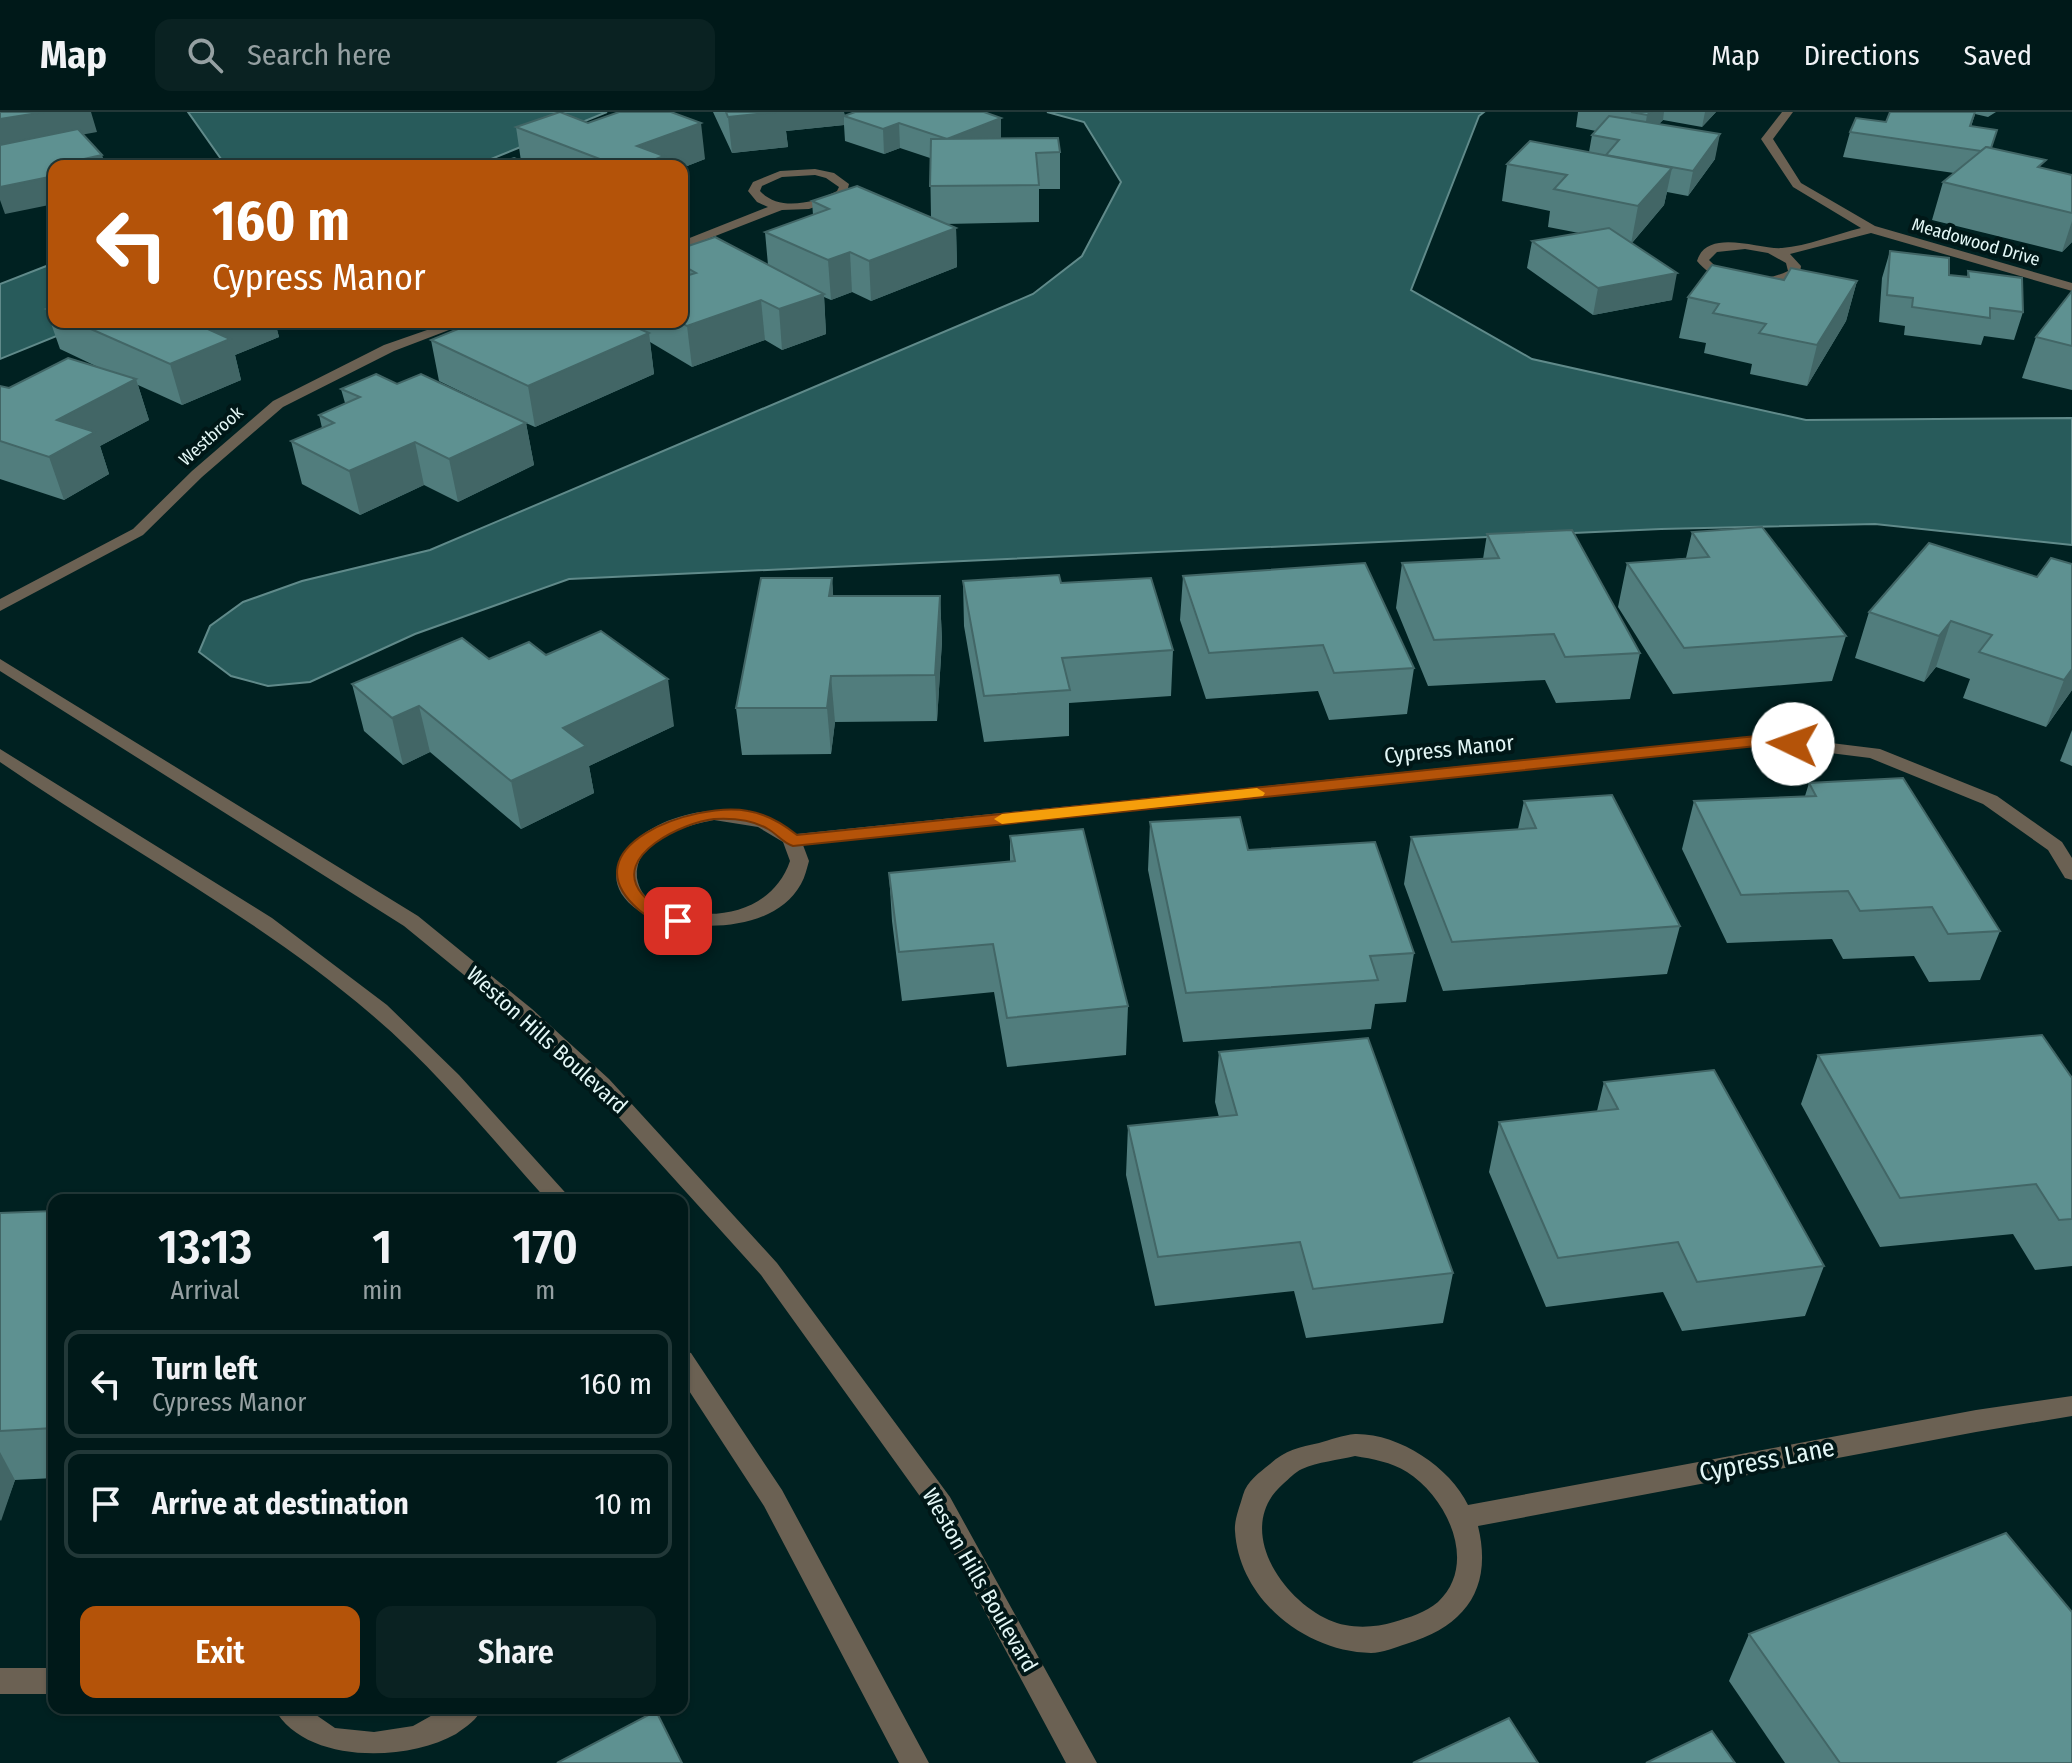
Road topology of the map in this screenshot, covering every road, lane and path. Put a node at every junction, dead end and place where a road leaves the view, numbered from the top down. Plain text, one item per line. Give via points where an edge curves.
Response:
1 (1788, 112) edge
2 (784, 205) junction
3 (1871, 229) junction
4 (688, 243) edge
5 (1778, 253) junction
6 (2072, 287) edge
7 (446, 328) edge
8 (0, 606) edge
9 (0, 664) edge
10 (0, 754) edge
11 (793, 840) junction
12 (2072, 874) edge
13 (556, 1194) edge
14 (688, 1369) edge
15 (2072, 1406) edge
16 (1464, 1517) junction
17 (0, 1681) edge
18 (48, 1681) edge
19 (292, 1714) edge
20 (460, 1714) edge
21 (914, 1763) edge
22 (1082, 1763) edge

1 - 3 street, Meadowood Drive via 1767,139 1797,185
2 - 2 street via 819,204 842,193 845,186 815,172 780,174 757,184 758,197
2 - 4 street
3 - 5 street
3 - 6 street, Meadowood Drive
5 - 5 street via 1728,246 1705,254 1703,261 1719,275 1771,282 1794,273 1790,259
7 - 8 street, Westbrook via 389,348 278,404 138,532
9 - 22 street, Weston Hills Boulevard via 411,921 601,1084 769,1269 941,1505
10 - 13 street via 265,923 380,1010
11 - 11 street via 774,825 746,816 714,814 681,821 654,834 634,852 626,873 631,894 650,910 678,921 713,923 748,916 776,901 795,882 801,861
11 - 12 street, Cypress Manor via 1766,740 1874,753 1990,800 2055,846
14 - 21 street via 773,1498
15 - 16 street, Cypress Lane
16 - 16 street via 1446,1489 1421,1467 1389,1452 1355,1445 1322,1447 1293,1457 1269,1476 1252,1501 1251,1560 1268,1590 1292,1614 1326,1632 1362,1640 1398,1637 1429,1624 1453,1603 1468,1577 1471,1546
17 - 18 street
19 - 20 street via 322,1737 356,1748 396,1744 434,1732

